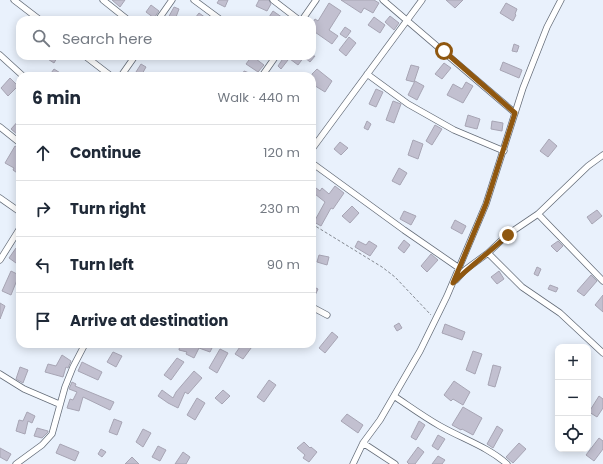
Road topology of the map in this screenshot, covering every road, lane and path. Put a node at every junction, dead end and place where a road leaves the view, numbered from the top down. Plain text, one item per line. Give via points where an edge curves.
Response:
1 (14, 0) edge
2 (104, 0) edge
3 (172, 0) edge
4 (194, 0) edge
5 (273, 0) edge
6 (316, 0) edge
7 (383, 0) edge
8 (422, 0) edge
9 (561, 0) edge
10 (35, 16) edge
11 (123, 16) edge
12 (161, 16) edge
13 (216, 16) edge
14 (295, 16) edge
15 (303, 16) edge
16 (406, 21) junction
17 (0, 56) edge
18 (90, 60) edge
19 (131, 60) edge
20 (273, 60) edge
21 (18, 72) edge
22 (106, 72) edge
23 (124, 72) edge
24 (265, 72) edge
25 (367, 74) junction
26 (515, 113) junction
27 (0, 127) edge
28 (16, 140) edge
29 (316, 144) edge
30 (504, 151) junction
31 (603, 155) edge
32 (316, 166) edge
33 (0, 198) edge
34 (16, 209) edge
35 (538, 214) junction
36 (316, 226) edge
37 (16, 234) edge
38 (488, 253) junction
39 (0, 260) edge
40 (459, 268) junction
41 (603, 282) edge
42 (453, 283) junction
43 (316, 308) edge
44 (327, 315) dead end
45 (435, 319) junction
46 (83, 348) edge
47 (603, 353) edge
48 (0, 374) edge
49 (394, 396) junction
50 (59, 404) junction
51 (363, 443) junction
52 (16, 464) edge
53 (353, 464) edge
54 (395, 464) edge
55 (507, 464) edge

1 - 10 street
2 - 11 street
3 - 12 street
4 - 13 street
5 - 14 street
6 - 15 street
7 - 16 street
8 - 16 street
9 - 26 street via 542,41
16 - 25 street
16 - 26 street
17 - 21 street
18 - 22 street
19 - 23 street
20 - 24 street
25 - 29 street
25 - 30 street via 408,104 454,130
26 - 30 street
27 - 28 street
30 - 40 street via 486,204
31 - 35 street
32 - 40 street
33 - 34 street
35 - 38 street
35 - 41 street
36 - 45 path via 395,277
37 - 39 street
38 - 42 street via 465,270
38 - 47 street via 522,287 560,313
40 - 42 street
42 - 45 street
43 - 44 street
45 - 49 street
46 - 50 street via 64,387
48 - 50 street via 24,389
49 - 51 street
49 - 55 street
50 - 52 street via 49,438
51 - 53 street
51 - 54 street

